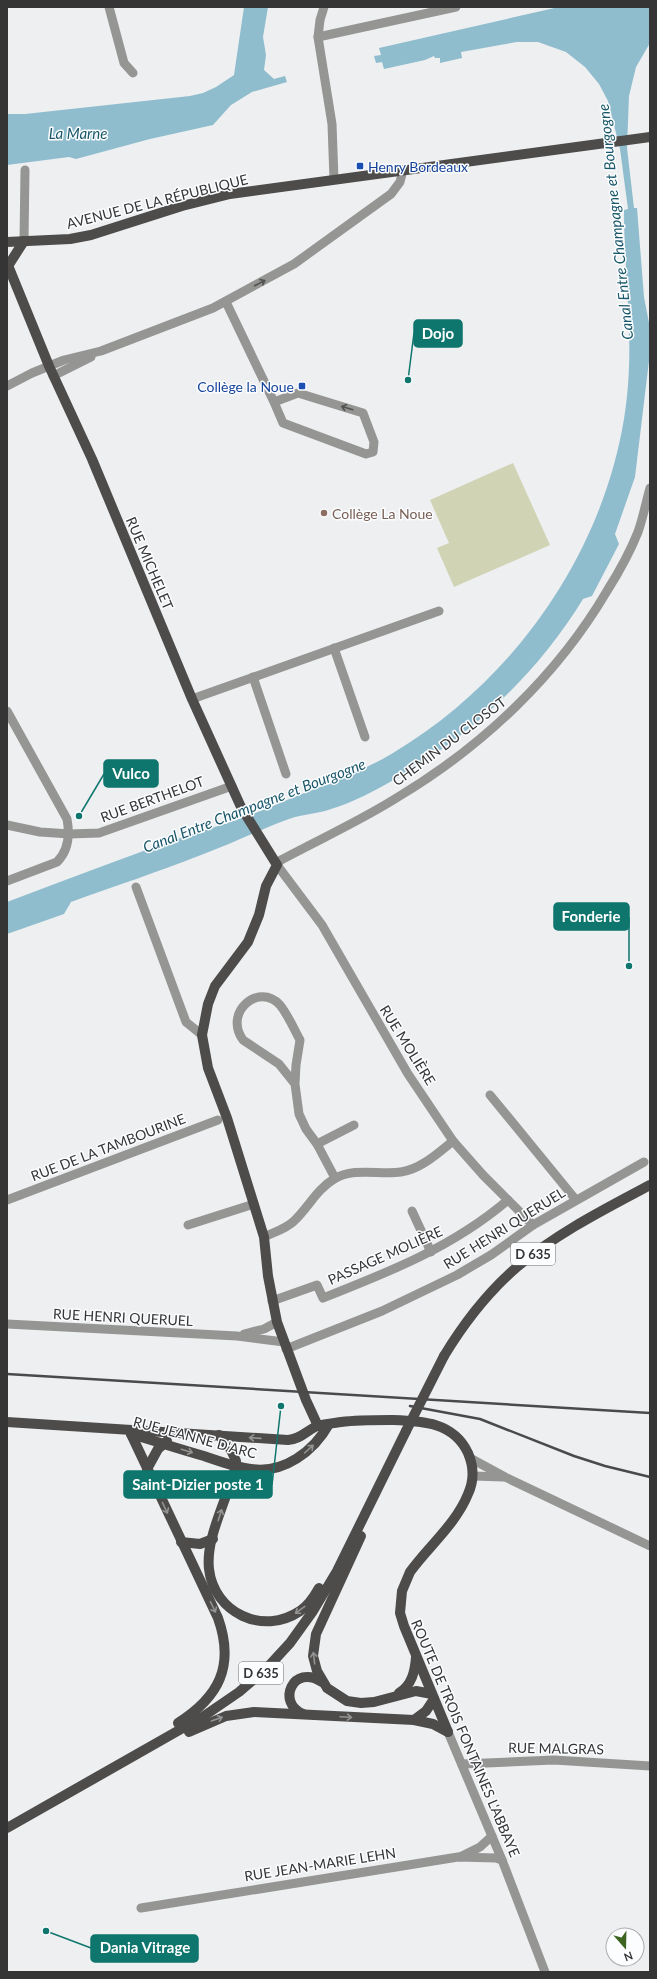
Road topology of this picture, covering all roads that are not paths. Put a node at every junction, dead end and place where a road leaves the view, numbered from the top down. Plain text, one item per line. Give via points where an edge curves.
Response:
1 (109, 7) edge
2 (324, 7) edge
3 (456, 7) edge
4 (318, 37) junction
5 (133, 73) dead end
6 (650, 137) edge
7 (25, 170) dead end
8 (403, 170) junction
9 (334, 179) junction
10 (24, 241) junction
11 (7, 242) edge
12 (8, 264) edge
13 (226, 302) junction
14 (102, 351) junction
15 (49, 366) junction
16 (54, 376) junction
17 (7, 386) edge
18 (274, 402) junction
19 (650, 488) edge
20 (439, 611) dead end
21 (334, 648) junction
22 (253, 677) junction
23 (192, 699) junction
24 (7, 711) edge
25 (365, 737) dead end
26 (286, 774) dead end
27 (232, 786) junction
28 (7, 825) edge
29 (70, 834) junction
30 (277, 865) junction
31 (7, 881) edge
32 (136, 887) dead end
33 (202, 1036) junction
34 (295, 1084) junction
35 (490, 1094) dead end
36 (218, 1120) dead end
37 (354, 1125) dead end
38 (453, 1141) junction
39 (317, 1144) junction
40 (644, 1162) dead end
41 (335, 1178) junction
42 (650, 1185) edge
43 (7, 1200) edge
44 (508, 1200) junction
45 (576, 1200) junction
46 (254, 1204) junction
47 (412, 1211) dead end
48 (188, 1225) dead end
49 (533, 1225) junction
50 (264, 1237) junction
51 (431, 1252) junction
52 (272, 1301) junction
53 (277, 1322) junction
54 (7, 1324) edge
55 (237, 1336) junction
56 (285, 1346) junction
57 (7, 1422) edge
58 (329, 1424) junction
59 (318, 1426) junction
60 (109, 1429) junction
61 (188, 1433) junction
62 (131, 1434) junction
63 (218, 1435) junction
64 (163, 1444) junction
65 (470, 1458) junction
66 (236, 1466) junction
67 (147, 1469) junction
68 (473, 1476) junction
69 (505, 1477) junction
70 (384, 1478) junction
71 (368, 1508) junction
72 (213, 1539) junction
73 (181, 1542) junction
74 (650, 1546) edge
75 (416, 1657) junction
76 (322, 1682) junction
77 (398, 1694) junction
78 (433, 1696) junction
79 (304, 1715) junction
80 (414, 1720) junction
81 (448, 1732) junction
82 (462, 1764) junction
83 (650, 1766) edge
84 (94, 1779) junction
85 (53, 1802) junction
86 (7, 1828) edge
87 (492, 1836) junction
88 (458, 1857) junction
89 (502, 1860) junction
90 (141, 1908) dead end
91 (546, 1972) edge

1 - 5 street via 124,63
2 - 4 street
3 - 4 street
4 - 9 street via 332,124
6 - 8 main road, AVENUE DE LA RÉPUBLIQUE
7 - 10 street
8 - 9 main road, AVENUE DE LA RÉPUBLIQUE
13 -> 8 street via 294,264 391,194 400,182
9 - 10 main road, AVENUE DE LA RÉPUBLIQUE via 230,194 182,206 92,235
10 - 11 main road, AVENUE DE LA RÉPUBLIQUE
10 - 12 main road, RUE MICHELET
12 - 15 main road, RUE MICHELET
13 - 14 street
13 - 18 street
14 - 15 street
14 - 16 street
15 - 16 main road, RUE MICHELET
15 - 17 street
16 - 23 main road, RUE MICHELET via 92,459
18 -> 18 street via 283,423 366,454 372,452 375,447 362,413 298,393
19 - 30 street, CHEMIN DU CLOSOT via 638,532 601,602 575,639 518,706 453,759 400,796 281,860
20 - 21 street
21 - 22 street
21 - 25 street
22 - 23 street
22 - 26 street
23 - 27 main road, RUE MICHELET
24 - 29 street via 67,819
27 - 29 street, RUE BERTHELOT via 99,833
27 - 30 main road, RUE MICHELET via 241,807
28 - 29 street, RUE BERTHELOT via 40,832
29 - 31 street via 63,856 57,862
30 - 33 main road via 266,886 259,915 248,942 215,986 208,1004
30 - 38 street, RUE MOLIÈRE via 322,925 408,1074
32 - 33 street via 186,1022
33 - 46 main road via 208,1068 228,1118
34 - 34 street via 279,1064 243,1040 240,1035 237,1017 240,1010 252,999 265,997 280,1004 300,1040
34 - 39 street via 299,1114
35 - 45 street
36 - 43 street, RUE DE LA TAMBOURINE
37 - 39 street
38 - 41 street via 430,1159 402,1172 362,1172
38 - 44 street, RUE MOLIÈRE
39 - 41 street
40 - 45 street, RUE HENRI QUERUEL
41 - 50 street via 294,1221
42 - 70 main road, D 635, bridge via 555,1239 517,1267 469,1318 444,1356
44 - 49 street, RUE MOLIÈRE
44 - 51 street, PASSAGE MOLIÈRE via 484,1220
45 - 49 street, RUE HENRI QUERUEL
46 - 48 street
46 - 50 main road
47 - 51 street
49 - 56 street, RUE HENRI QUERUEL via 457,1275 382,1311
50 - 52 main road
51 - 52 street, PASSAGE MOLIÈRE via 323,1298 317,1285
52 - 53 main road
53 - 55 street, RUE HENRI QUERUEL via 264,1329
53 - 56 main road
54 - 55 street, RUE HENRI QUERUEL
55 - 56 street, RUE HENRI QUERUEL
56 - 59 main road
57 - 60 main road, RUE JEANNE D'ARC
58 - 59 main road, ROUTE DE TROIS FONTAINES L'ABBAYE
58 - 65 main road, ROUTE DE TROIS FONTAINES L'ABBAYE via 372,1420 429,1422 451,1432
66 -> 58 main road, RUE JEANNE D'ARC via 264,1469 284,1465 300,1456
59 -> 63 main road, RUE JEANNE D'ARC via 293,1440
60 - 61 main road, RUE JEANNE D'ARC
60 - 62 main road, RUE JEANNE D'ARC
61 - 63 main road, RUE JEANNE D'ARC
61 - 64 main road
62 - 64 main road, RUE JEANNE D'ARC
62 - 67 main road
63 - 66 main road via 234,1455
64 -> 66 main road, RUE JEANNE D'ARC
64 - 67 main road
65 - 68 main road, ROUTE DE TROIS FONTAINES L'ABBAYE
65 - 69 street
72 -> 66 main road
67 -> 73 main road
68 - 69 street
68 - 75 main road, ROUTE DE TROIS FONTAINES L'ABBAYE via 462,1506 417,1563 404,1586 400,1613
69 - 74 street
70 - 71 main road, D 635
76 -> 70 main road via 313,1656 316,1634 355,1551
71 -> 72 main road via 314,1597 301,1611 280,1620 249,1620 234,1612 222,1601 210,1576 209,1558
71 - 84 main road, D 635 via 337,1571 313,1611 290,1643 267,1668 239,1692 204,1716
72 - 73 main road via 200,1544
73 -> 85 main road via 224,1634 222,1676 216,1688 190,1716
75 - 77 main road via 411,1680
75 - 78 main road, ROUTE DE TROIS FONTAINES L'ABBAYE
76 - 77 main road via 334,1694 347,1701 374,1702
76 - 79 main road via 315,1677 301,1677 291,1687 289,1694 292,1706
77 - 78 main road via 416,1691
78 - 80 main road via 426,1711
78 - 81 main road, ROUTE DE TROIS FONTAINES L'ABBAYE
79 -> 80 main road
84 -> 79 main road via 226,1716 254,1712
80 - 81 main road via 433,1724
81 - 82 street, ROUTE DE TROIS FONTAINES L'ABBAYE
82 - 83 street, RUE MALGRAS via 554,1760
82 - 87 street, ROUTE DE TROIS FONTAINES L'ABBAYE
84 - 85 main road, D 635
85 - 86 main road, D 635
87 - 88 street, RUE JEAN-MARIE LEHN via 480,1847
87 - 89 street, ROUTE DE TROIS FONTAINES L'ABBAYE
88 - 89 street, RUE JEAN-MARIE LEHN
88 - 90 street, RUE JEAN-MARIE LEHN
89 - 91 street, ROUTE DE TROIS FONTAINES L'ABBAYE

